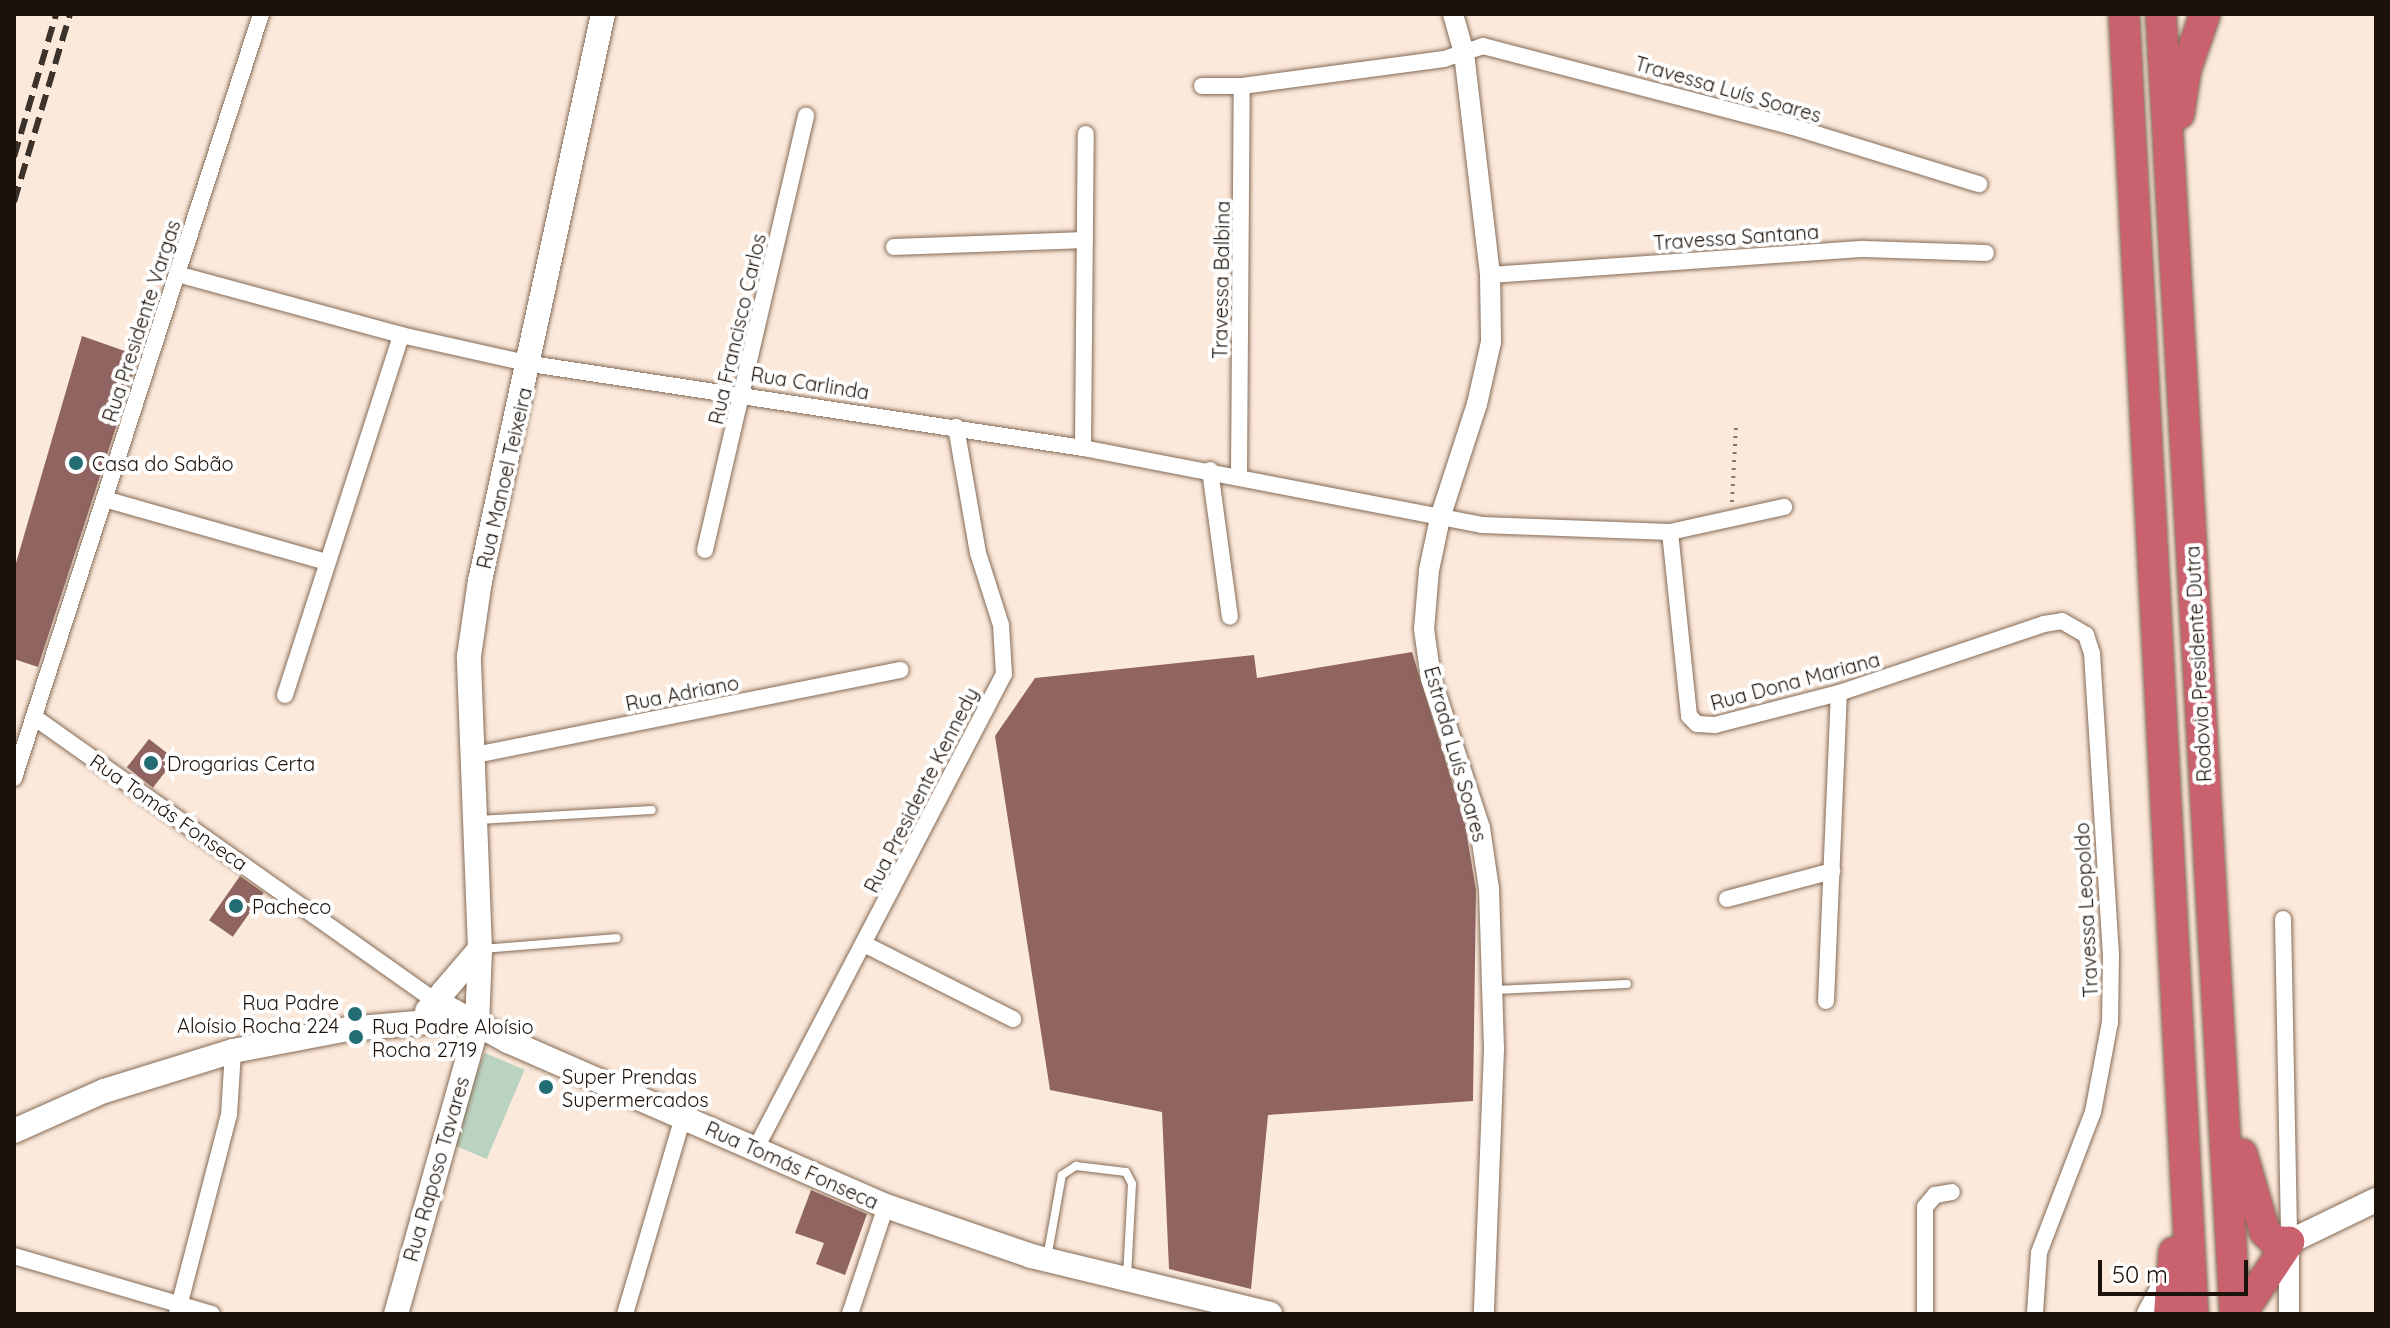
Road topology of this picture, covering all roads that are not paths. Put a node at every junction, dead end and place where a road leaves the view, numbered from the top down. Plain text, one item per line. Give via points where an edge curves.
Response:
1 (261, 14) edge
2 (603, 14) edge
3 (1453, 14) edge
4 (2104, 14) edge
5 (2124, 14) edge
6 (2161, 14) edge
7 (2205, 14) edge
8 (1464, 53) junction
9 (1202, 86) dead end
10 (1242, 86) junction
11 (806, 116) dead end
12 (1086, 134) dead end
13 (1979, 184) dead end
14 (1085, 240) junction
15 (894, 247) dead end
16 (1986, 253) dead end
17 (177, 274) junction
18 (1490, 275) junction
19 (401, 335) junction
20 (531, 364) junction
21 (744, 392) junction
22 (956, 427) junction
23 (1083, 448) junction
24 (1210, 470) junction
25 (2146, 470) junction
26 (1239, 476) junction
27 (104, 499) junction
28 (1784, 507) dead end
29 (1440, 518) junction
30 (1670, 532) junction
31 (2191, 543) junction
32 (705, 550) dead end
33 (326, 562) junction
34 (1230, 617) dead end
35 (2044, 624) joint
36 (901, 670) dead end
37 (1839, 693) junction
38 (285, 695) dead end
39 (34, 717) junction
40 (470, 756) junction
41 (14, 778) edge
42 (652, 810) dead end
43 (473, 820) junction
44 (1832, 871) junction
45 (1727, 899) dead end
46 (2283, 919) dead end
47 (617, 938) dead end
48 (864, 944) junction
49 (480, 949) junction
50 (1627, 984) dead end
51 (1494, 990) junction
52 (435, 1001) junction
53 (1826, 1001) dead end
54 (1013, 1019) dead end
55 (419, 1021) junction
56 (470, 1022) junction
57 (233, 1051) junction
58 (2226, 1112) junction
59 (2181, 1114) junction
60 (683, 1117) junction
61 (14, 1131) edge
62 (756, 1148) junction
63 (1952, 1192) dead end
64 (2376, 1200) edge
65 (886, 1206) junction
66 (2289, 1242) junction
67 (14, 1256) edge
68 (1047, 1259) junction
69 (2173, 1266) junction
70 (1127, 1279) junction
71 (178, 1309) edge
72 (212, 1314) edge
73 (396, 1314) edge
74 (625, 1314) edge
75 (850, 1314) edge
76 (1270, 1314) edge
77 (1484, 1314) edge
78 (1925, 1314) edge
79 (2035, 1314) edge
80 (2149, 1314) edge
81 (2169, 1314) edge
82 (2193, 1314) edge
83 (2235, 1314) edge
84 (2241, 1314) edge
85 (2289, 1314) edge

1 - 17 street, Rua Presidente Vargas
2 - 20 main road, Rua Manoel Teixeira
3 - 8 street, Estrada Luís Soares
4 - 25 highway via 2120,351
5 - 25 highway, Rodovia Presidente Dutra
6 - 31 highway, Rodovia Presidente Dutra
7 - 31 highway via 2180,98 2178,160 2189,314
8 - 10 street
8 - 13 street, Travessa Luís Soares via 1483,46 1573,66
8 - 18 street, Estrada Luís Soares
9 - 10 street
10 - 26 street, Travessa Balbina
11 - 21 street, Rua Francisco Carlos
12 - 14 street
14 - 15 street
14 - 23 street
16 - 18 street, Travessa Santana via 1864,249
17 - 19 street, Rua Carlinda
17 - 27 street, Rua Presidente Vargas
18 - 29 street, Estrada Luís Soares via 1491,342
19 - 20 street, Rua Carlinda
19 - 33 street
20 - 21 street, Rua Carlinda
20 - 40 main road, Rua Manoel Teixeira via 480,581 469,656
21 - 22 street, Rua Carlinda
21 - 32 street, Rua Francisco Carlos
22 - 23 street, Rua Carlinda
22 - 48 street, Rua Presidente Kennedy via 969,516 1001,625 1004,674
23 - 24 street, Rua Carlinda
24 - 26 street, Rua Carlinda
24 - 34 street
25 - 59 highway, Rodovia Presidente Dutra
26 - 29 street, Rua Carlinda
27 - 33 street
27 - 39 street, Rua Presidente Vargas
28 - 30 street, Rua Carlinda
29 - 30 street, Rua Carlinda via 1482,525
29 - 51 street, Estrada Luís Soares via 1424,629 1431,679 1480,828
30 - 37 street, Rua Dona Mariana via 1689,716 1697,724 1715,725
31 - 58 highway, Rodovia Presidente Dutra
33 - 38 street
35 - 37 street, Rua Dona Mariana
35 - 79 street, Travessa Leopoldo via 2077,626 2092,653 2111,954 2110,1022 2093,1112 2039,1253
36 - 40 street, Rua Adriano
37 - 44 street
39 - 41 street, Rua Presidente Vargas
39 - 52 street, Rua Tomás Fonseca
40 - 43 main road, Rua Manoel Teixeira
42 - 43 lane
43 - 49 main road, Rua Manoel Teixeira
44 - 45 street
44 - 53 street
46 - 66 street
47 - 49 lane
48 - 54 street
48 - 62 street, Rua Presidente Kennedy
49 - 52 main road
49 - 56 main road, Rua Manoel Teixeira
50 - 51 lane
51 - 77 street, Estrada Luís Soares
52 - 55 main road
52 - 56 main road, Rua Tomás Fonseca
55 - 56 main road
55 - 57 main road via 315,1033
56 - 60 main road, Rua Tomás Fonseca
56 - 73 main road, Rua Raposo Tavares
57 - 61 main road via 104,1091
57 - 71 street via 229,1115
58 - 66 highway via 2239,1131 2265,1232 2274,1241
58 - 83 highway, Rodovia Presidente Dutra
59 - 69 highway
59 - 82 highway, Rodovia Presidente Dutra
60 - 62 main road, Rua Tomás Fonseca
60 - 74 street
62 - 65 main road, Rua Tomás Fonseca
63 - 78 street via 1935,1195 1925,1207
64 - 66 main road
65 - 68 main road, Rua Tomás Fonseca
65 - 75 street
66 - 84 highway
66 - 85 street
67 - 71 street
68 - 70 main road, Rua Tomás Fonseca
68 - 70 lane via 1062,1175 1076,1166 1126,1172 1132,1184
69 - 80 main road
69 - 81 highway
70 - 76 main road, Rua Tomás Fonseca
71 - 72 street

